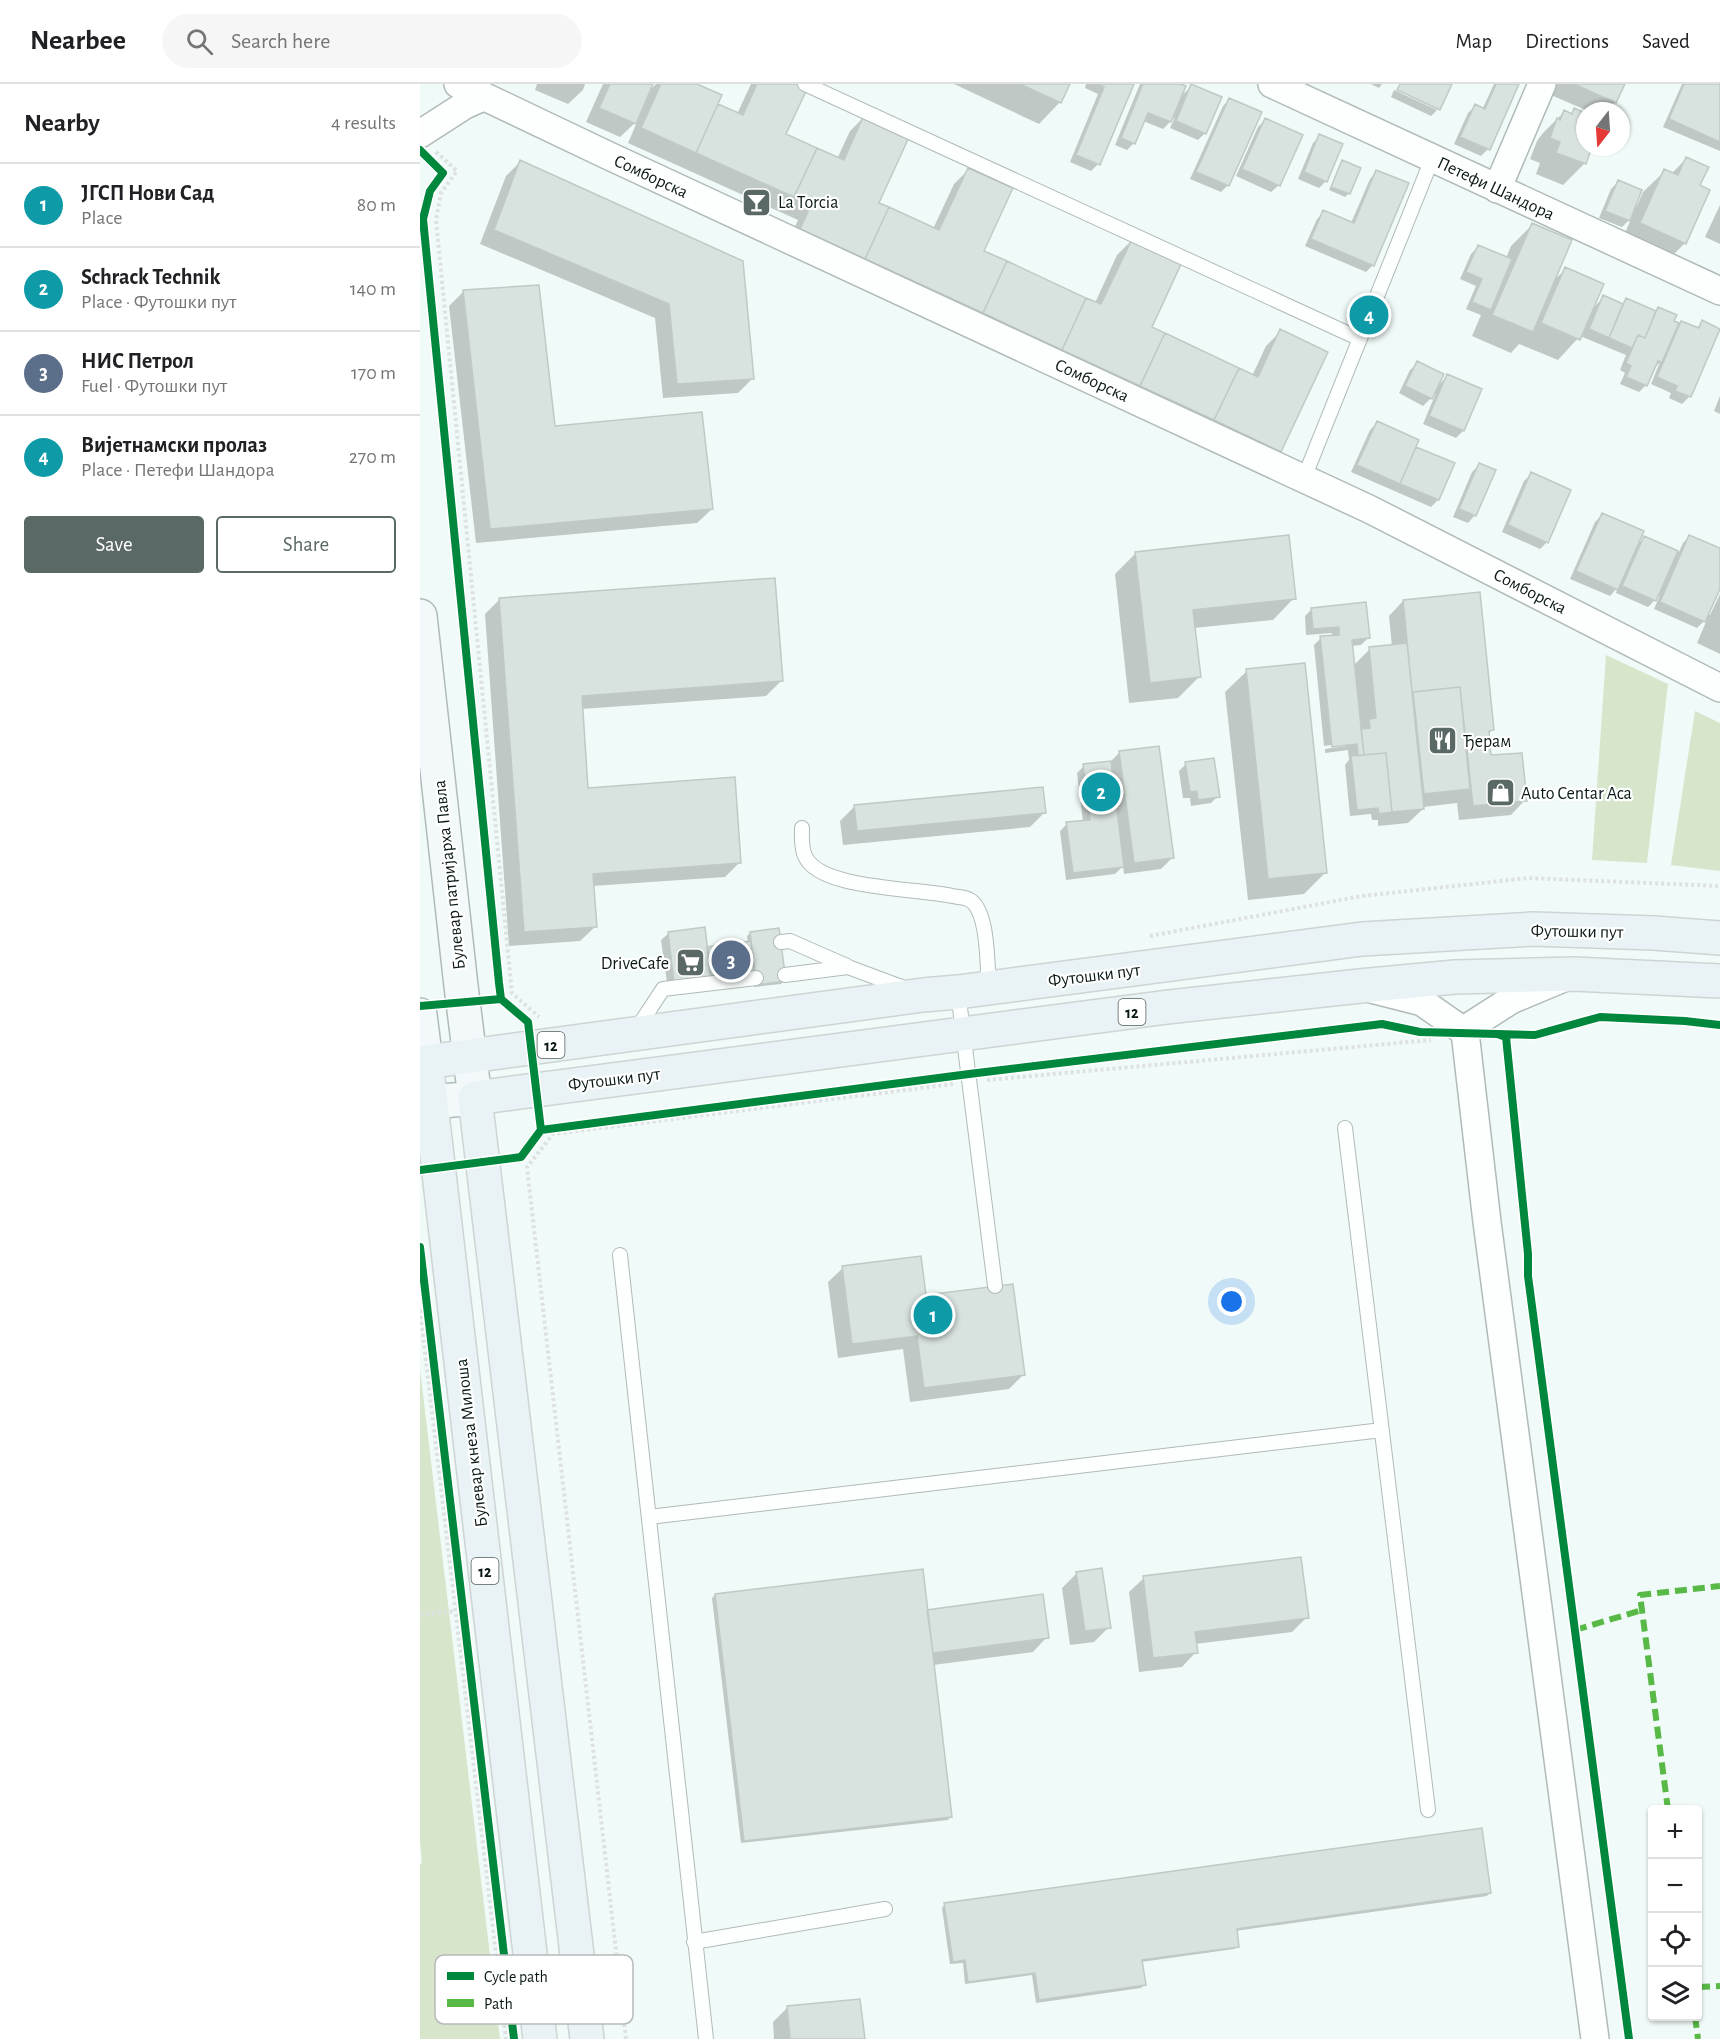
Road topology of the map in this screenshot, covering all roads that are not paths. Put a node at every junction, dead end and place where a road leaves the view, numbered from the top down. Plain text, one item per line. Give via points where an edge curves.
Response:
1 (458, 84) edge
2 (805, 84) edge
3 (1272, 84) edge
4 (1542, 84) edge
5 (483, 97) junction
6 (427, 142) edge
7 (1432, 159) junction
8 (1497, 189) junction
9 (1720, 291) edge
10 (1360, 339) junction
11 (1304, 478) junction
12 (420, 616) edge
13 (1720, 688) edge
14 (802, 828) dead end
15 (1720, 938) edge
16 (781, 942) dead end
17 (848, 967) junction
18 (1574, 974) junction
19 (785, 975) dead end
20 (756, 978) dead end
21 (1720, 981) edge
22 (1360, 986) junction
23 (973, 990) junction
24 (923, 995) junction
25 (420, 1015) edge
26 (1456, 1034) junction
27 (633, 1035) junction
28 (963, 1035) junction
29 (470, 1056) junction
30 (423, 1062) edge
31 (475, 1098) junction
32 (425, 1103) edge
33 (1345, 1128) dead end
34 (620, 1255) dead end
35 (995, 1286) dead end
36 (1382, 1430) junction
37 (649, 1517) junction
38 (1428, 1810) dead end
39 (885, 1909) dead end
40 (694, 1942) junction
41 (530, 1955) edge
42 (576, 1955) edge
43 (538, 2024) edge
44 (584, 2024) edge
45 (540, 2039) edge
46 (586, 2039) edge
47 (706, 2039) edge
48 (1595, 2039) edge

1 - 5 street, Сомборска
2 - 10 lane
3 - 7 street, Петефи Шандора
4 - 8 street
5 - 6 street via 465,105
5 - 11 street, Сомборска
7 - 8 street, Петефи Шандора
7 - 10 lane
8 - 9 street, Петефи Шандора
10 - 11 lane
11 - 13 street, Сомборска
12 - 29 main road, Булевар патријарха Павла
14 - 23 lane via 805,857 827,875 864,885 970,900 985,930
15 - 23 main road, Футошки пут / 12 via 1533,929 1362,939
16 - 17 lane via 790,941
17 - 19 lane
17 - 24 lane
18 - 21 main road, Футошки пут / 12
18 - 22 main road, Футошки пут / 12 via 1455,977
18 - 26 street via 1511,1000
20 - 27 lane via 663,989
22 - 26 street via 1422,1002
22 - 28 main road, Футошки пут / 12
23 - 24 main road, Футошки пут / 12
23 - 28 lane
24 - 27 main road, Футошки пут / 12
25 - 30 main road
26 - 48 street via 1486,1222
27 - 29 main road, Футошки пут / 12
28 - 31 main road, Футошки пут / 12
28 - 35 lane
29 - 30 main road, 12
29 - 31 main road, Булевар патријарха Павла
30 - 32 main road, Булевар кнеза Милоша / 12
31 - 32 main road
31 - 42 main road
32 - 41 main road, Булевар кнеза Милоша / 12
33 - 36 lane
34 - 37 lane
36 - 37 lane
36 - 38 lane
37 - 40 lane
39 - 40 lane
40 - 47 lane
43 - 45 main road, Булевар кнеза Милоша / 12
44 - 46 main road

